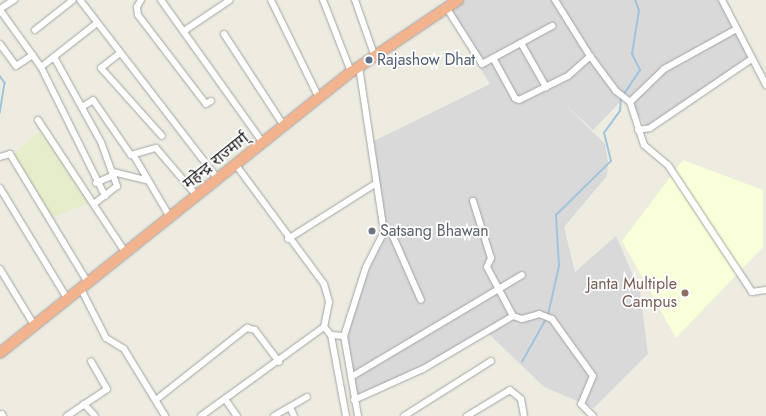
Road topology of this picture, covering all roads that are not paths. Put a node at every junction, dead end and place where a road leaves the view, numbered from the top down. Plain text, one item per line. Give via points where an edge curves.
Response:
1 (14, 0) edge
2 (73, 0) edge
3 (80, 0) edge
4 (141, 0) edge
5 (161, 0) edge
6 (230, 0) edge
7 (271, 0) edge
8 (323, 0) edge
9 (355, 0) edge
10 (458, 0) edge
11 (555, 0) edge
12 (722, 0) edge
13 (446, 7) junction
14 (0, 10) edge
15 (98, 23) junction
16 (552, 26) dead end
17 (35, 30) dead end
18 (735, 30) junction
19 (184, 31) junction
20 (224, 34) dead end
21 (521, 43) junction
22 (0, 44) edge
23 (120, 53) junction
24 (33, 55) junction
25 (54, 56) junction
26 (590, 56) junction
27 (375, 57) junction
28 (493, 58) junction
29 (750, 60) junction
30 (41, 67) junction
31 (355, 70) junction
32 (766, 85) edge
33 (546, 87) junction
34 (319, 98) junction
35 (628, 100) junction
36 (211, 101) dead end
37 (82, 107) junction
38 (38, 120) dead end
39 (284, 126) junction
40 (638, 130) junction
41 (162, 136) dead end
42 (263, 143) junction
43 (134, 156) junction
44 (0, 157) edge
45 (236, 165) junction
46 (114, 173) junction
47 (218, 179) junction
48 (148, 181) junction
49 (96, 183) junction
50 (375, 184) junction
51 (0, 188) edge
52 (105, 196) junction
53 (197, 196) junction
54 (473, 201) dead end
55 (96, 203) junction
56 (170, 217) junction
57 (391, 232) dead end
58 (288, 239) junction
59 (125, 252) junction
60 (0, 269) edge
61 (522, 275) dead end
62 (83, 284) junction
63 (500, 288) junction
64 (766, 290) edge
65 (67, 298) junction
66 (421, 300) dead end
67 (513, 316) junction
68 (34, 325) junction
69 (324, 327) junction
70 (331, 335) junction
71 (344, 336) junction
72 (0, 353) edge
73 (90, 361) dead end
74 (491, 361) dead end
75 (279, 362) junction
76 (351, 377) junction
77 (307, 397) dead end
78 (157, 399) junction
79 (225, 399) junction
80 (354, 400) junction
81 (84, 404) junction
82 (290, 407) junction
83 (67, 416) edge
84 (95, 416) edge
85 (165, 416) edge
86 (201, 416) edge
87 (238, 416) edge
88 (274, 416) edge
89 (294, 416) edge
90 (346, 416) edge
91 (358, 416) edge
92 (404, 416) edge
93 (467, 416) edge
94 (524, 416) edge
95 (593, 416) edge

1 - 14 street
2 - 17 street
3 - 15 street
4 - 36 street via 137,7 138,15 206,104
5 - 19 street
6 - 19 street
7 - 34 street
8 - 31 street
9 - 27 street
10 - 13 highway, महेन्द्र राज्मार्ग्
11 - 26 street
12 - 18 street
13 - 27 highway, महेन्द्र राज्मार्ग्
13 - 28 street via 480,64
14 - 24 street
15 - 23 street
15 - 25 street
16 - 21 street
18 - 29 street
18 - 35 street via 664,69
19 - 42 street
20 - 39 street
21 - 28 street
21 - 33 street
22 - 24 street via 16,66
23 - 41 street via 101,68
23 - 47 street
24 - 30 street
25 - 30 street
25 - 37 street
26 - 33 street via 568,76
26 - 35 street via 619,93
27 - 31 highway, महेन्द्र राज्मार्ग्
28 - 33 street via 516,99
29 - 32 street
29 - 40 street via 650,128
30 - 49 street
31 - 34 highway, महेन्द्र राज्मार्ग्
31 - 50 street
34 - 39 highway, महेन्द्र राज्मार्ग्
35 - 40 street
37 - 43 street via 93,100
37 - 46 street
38 - 55 street via 90,200
39 - 42 highway, महेन्द्र राज्मार्ग्
40 - 64 street via 644,145 668,165 752,292
42 - 45 highway, महेन्द्र राज्मार्ग्
43 - 48 street
43 - 53 street via 156,148
44 - 62 street via 10,154
45 - 47 highway, महेन्द्र राज्मार्ग्
45 - 58 street
46 - 48 street
46 - 49 street
46 - 52 street via 117,186
47 - 53 highway, महेन्द्र राज्मार्ग्
48 - 56 street
49 - 52 street
50 - 58 street
50 - 71 street via 384,232 366,267
51 - 65 street
52 - 55 street
53 - 56 highway, महेन्द्र राज्मार्ग्
54 - 63 street via 491,258 487,267
55 - 59 street
56 - 59 highway, महेन्द्र राज्मार्ग्
57 - 66 street
58 - 69 street via 324,284 330,302
59 - 62 highway, महेन्द्र राज्मार्ग्
60 - 68 street
61 - 63 street
62 - 65 highway, महेन्द्र राज्मार्ग्
62 - 78 street via 106,338 124,349
63 - 67 street
63 - 76 street
65 - 68 highway, महेन्द्र राज्मार्ग्
67 - 80 street via 423,369
67 - 95 street via 522,319 539,314 552,318 593,376 581,404
68 - 72 highway, महेन्द्र राज्मार्ग्
69 - 70 street
69 - 75 street via 310,334
70 - 71 street
70 - 90 street
71 - 76 street
73 - 81 street via 107,389
74 - 92 street
75 - 78 street via 255,330 247,328
75 - 79 street
76 - 80 street
77 - 82 street
78 - 85 street
79 - 86 street
79 - 87 street
80 - 91 street
81 - 83 street
81 - 84 street
82 - 88 street
82 - 89 street
93 - 94 street via 510,390 521,399

